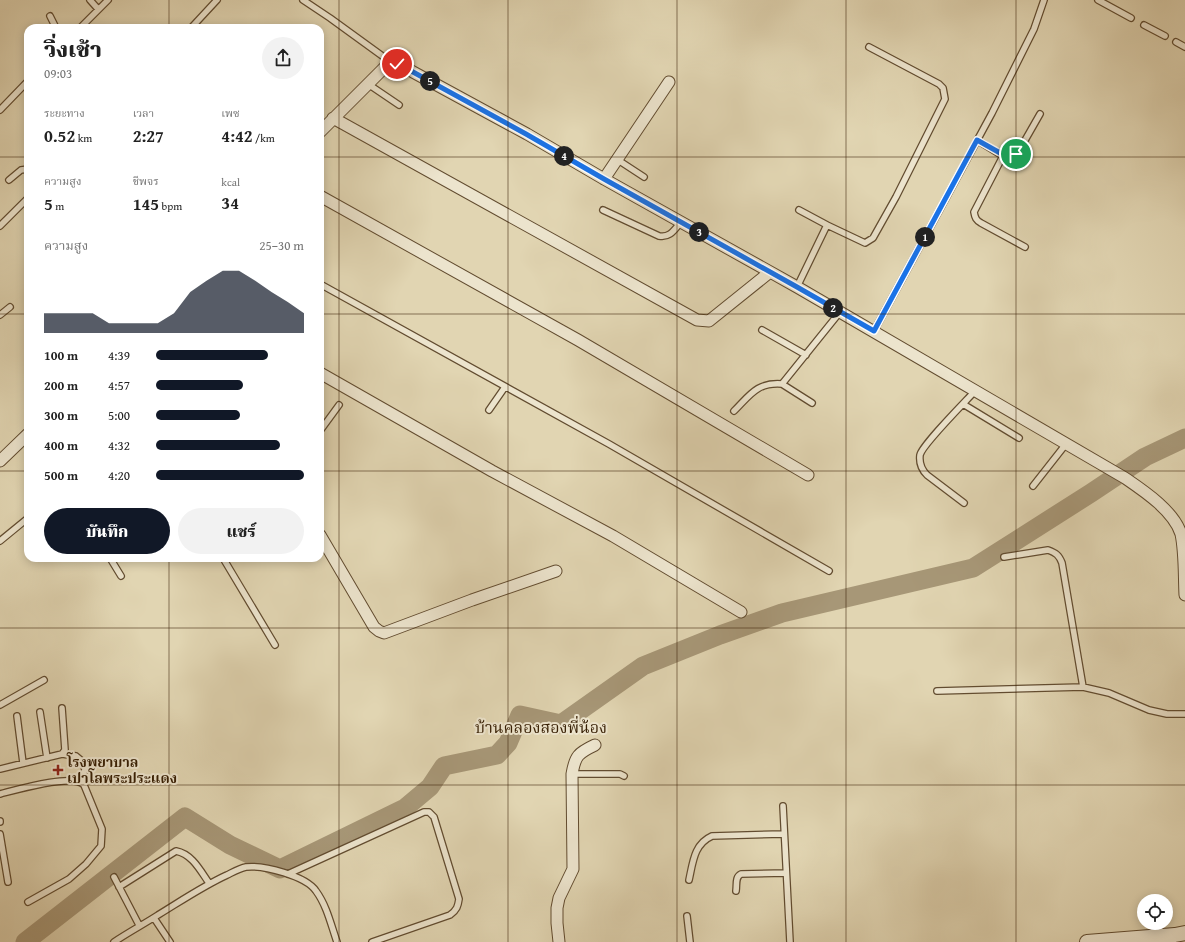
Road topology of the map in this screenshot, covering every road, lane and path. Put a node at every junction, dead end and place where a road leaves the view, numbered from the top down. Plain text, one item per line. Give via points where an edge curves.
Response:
1 (90, 0) edge
2 (108, 0) edge
3 (217, 0) edge
4 (303, 0) edge
5 (1044, 0) edge
6 (1098, 0) edge
7 (98, 9) junction
8 (50, 16) dead end
9 (1131, 18) dead end
10 (54, 24) edge
11 (84, 24) edge
12 (194, 24) edge
13 (1144, 25) dead end
14 (1165, 36) dead end
15 (1176, 42) dead end
16 (1185, 47) edge
17 (869, 48) dead end
18 (393, 63) junction
19 (669, 82) dead end
20 (368, 84) junction
21 (24, 85) edge
22 (399, 105) dead end
23 (0, 110) edge
24 (1040, 114) dead end
25 (333, 118) junction
26 (324, 128) edge
27 (977, 140) junction
28 (1003, 156) junction
29 (618, 160) junction
30 (24, 170) edge
31 (644, 177) dead end
32 (604, 179) junction
33 (9, 180) dead end
34 (324, 198) edge
35 (24, 202) edge
36 (603, 210) dead end
37 (799, 210) dead end
38 (681, 222) junction
39 (827, 225) junction
40 (0, 226) edge
41 (1025, 247) dead end
42 (770, 272) junction
43 (324, 286) edge
44 (797, 287) junction
45 (10, 307) dead end
46 (840, 312) junction
47 (0, 315) edge
48 (762, 330) dead end
49 (874, 331) junction
50 (806, 355) junction
51 (324, 375) edge
52 (782, 384) junction
53 (505, 387) junction
54 (975, 391) junction
55 (812, 403) dead end
56 (963, 404) junction
57 (339, 405) dead end
58 (489, 410) dead end
59 (734, 411) dead end
60 (324, 426) edge
61 (1019, 438) dead end
62 (24, 440) edge
63 (1066, 444) junction
64 (0, 461) edge
65 (808, 475) dead end
66 (1033, 486) dead end
67 (964, 503) dead end
68 (24, 521) edge
69 (1183, 532) edge
70 (0, 541) edge
71 (324, 542) edge
72 (1004, 557) dead end
73 (112, 562) edge
74 (225, 562) edge
75 (556, 571) dead end
76 (829, 571) dead end
77 (121, 576) dead end
78 (1185, 595) edge
79 (741, 612) dead end
80 (274, 645) dead end
81 (44, 680) dead end
82 (1083, 687) junction
83 (937, 690) dead end
84 (0, 705) edge
85 (62, 708) dead end
86 (40, 712) dead end
87 (1185, 714) edge
88 (17, 716) dead end
89 (595, 745) dead end
90 (62, 754) junction
91 (46, 758) junction
92 (23, 763) junction
93 (0, 768) edge
94 (572, 774) junction
95 (624, 776) dead end
96 (81, 782) junction
97 (0, 794) edge
98 (783, 806) dead end
99 (0, 834) edge
100 (784, 834) junction
101 (786, 872) junction
102 (288, 874) junction
103 (114, 877) dead end
104 (689, 880) dead end
105 (8, 882) dead end
106 (210, 883) junction
107 (119, 887) junction
108 (736, 891) dead end
109 (28, 902) dead end
110 (687, 916) dead end
111 (154, 918) junction
112 (139, 925) junction
113 (1179, 937) edge
114 (114, 942) edge
115 (170, 942) edge
116 (337, 942) edge
117 (372, 942) edge
118 (559, 942) edge
119 (690, 942) edge
120 (790, 942) edge
121 (1087, 942) edge

1 - 7 lane
2 - 7 lane
3 - 12 lane
4 - 18 lane
5 - 27 lane via 1034,29
6 - 9 lane
7 - 11 lane
8 - 10 lane
13 - 14 lane
15 - 16 lane
17 - 39 lane via 939,84 943,88 945,99 873,238 865,243
18 - 20 street via 388,64
18 - 32 street
19 - 29 street
20 - 22 lane
20 - 25 street
21 - 23 lane
24 - 28 lane via 1016,154 1009,158
25 - 26 street
25 - 42 street via 697,320 709,321
27 - 28 lane
27 - 49 lane
28 - 41 lane via 974,212 974,217
29 - 31 lane
29 - 32 street
30 - 33 lane
32 - 38 street
34 - 65 street via 578,340
35 - 40 lane
36 - 38 lane via 665,237
37 - 39 lane
38 - 42 street
39 - 44 lane
42 - 44 street
43 - 53 lane
44 - 46 street
45 - 47 lane
46 - 49 street
46 - 50 lane
48 - 50 lane
49 - 54 street
50 - 52 lane
51 - 79 street via 612,536
52 - 55 lane
52 - 59 lane via 764,384 755,389
53 - 58 lane
53 - 76 lane
54 - 56 lane
54 - 63 street
56 - 61 lane
56 - 67 lane via 926,445 920,456 922,470
57 - 60 lane
62 - 64 street
63 - 66 lane
63 - 69 street via 1150,495
68 - 70 lane
69 - 78 street
71 - 75 street via 374,627 384,632
72 - 82 lane via 1048,550 1060,556
73 - 77 lane
74 - 80 lane
81 - 84 lane
82 - 83 lane
82 - 87 lane via 1109,693 1149,710
85 - 90 lane via 65,750
86 - 91 lane
88 - 92 lane
89 - 94 street via 576,756
90 - 91 lane
90 - 96 lane via 76,756 82,761 85,769
91 - 92 lane
92 - 93 lane
94 - 95 lane
94 - 118 street via 574,858 573,869 557,908
96 - 97 lane via 62,780
96 - 109 lane via 102,829 101,846 69,879
98 - 100 lane
99 - 105 lane
100 - 101 lane
100 - 104 lane via 712,836 695,852
101 - 108 lane via 741,874 737,879
101 - 120 lane
102 - 106 lane via 247,867
102 - 116 lane via 305,881 316,890
102 - 117 lane via 424,812 429,812 434,817 459,899 456,912
103 - 107 lane
106 - 107 lane via 189,855 176,851
106 - 111 lane
107 - 112 lane
110 - 119 lane
111 - 112 lane
111 - 115 lane
112 - 114 lane
113 - 121 street

